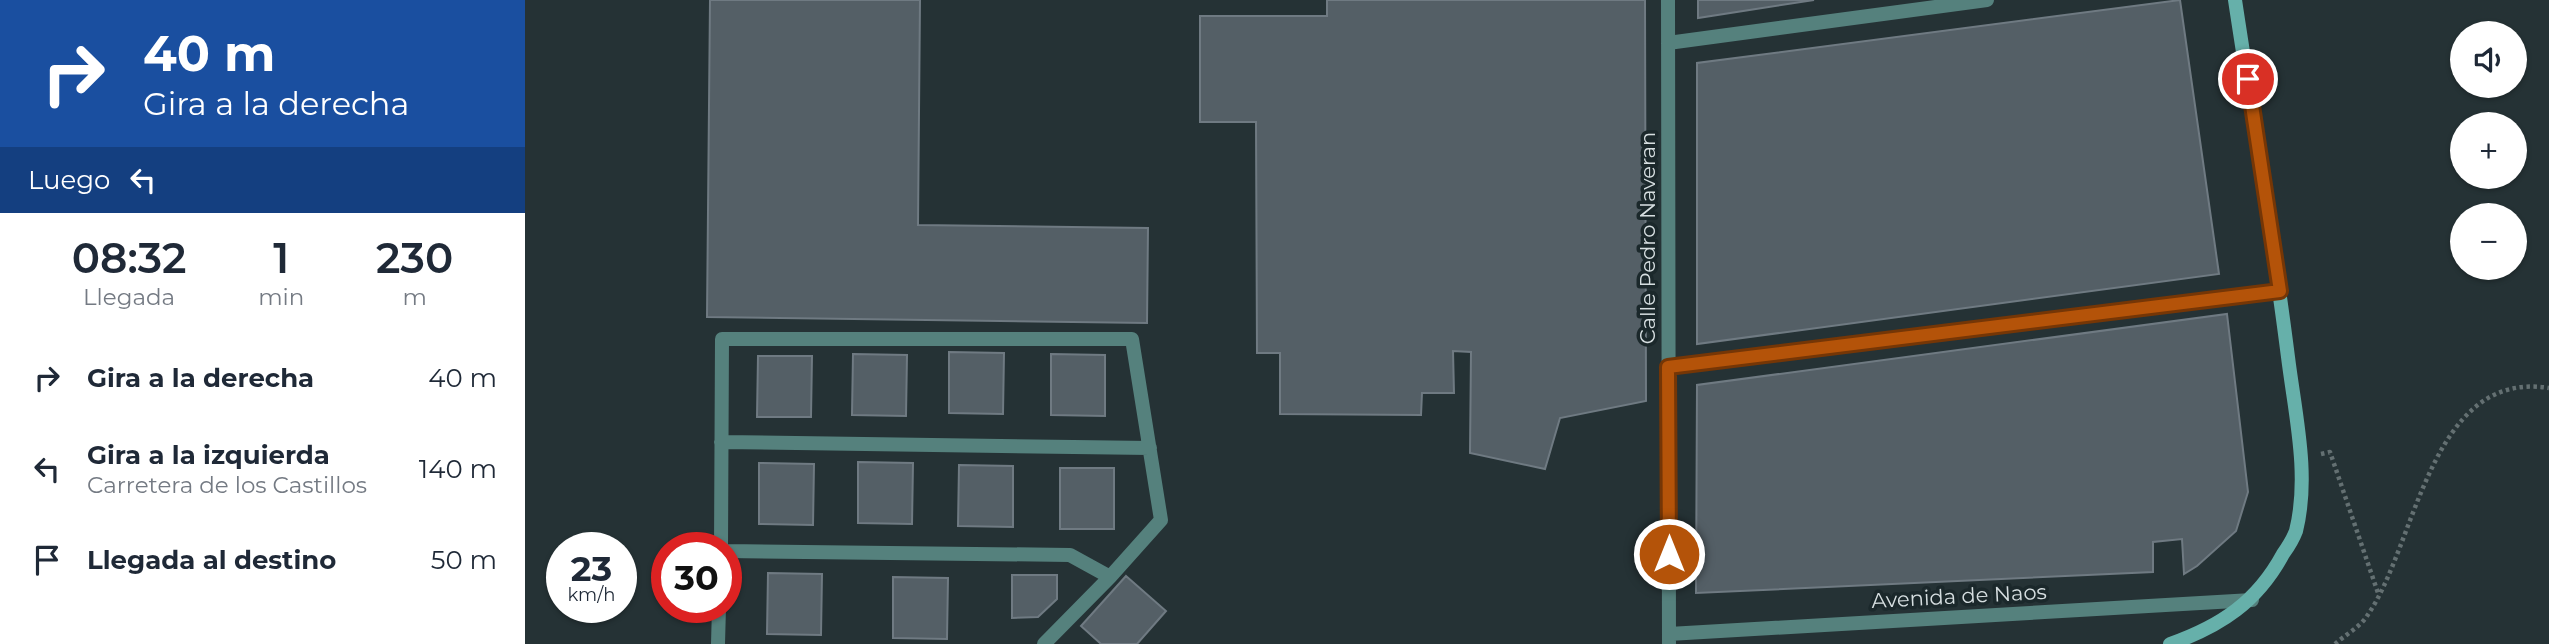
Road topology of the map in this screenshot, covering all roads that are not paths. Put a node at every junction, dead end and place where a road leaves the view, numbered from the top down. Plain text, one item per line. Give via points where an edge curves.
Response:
1 (1668, 0) edge
2 (1987, 0) edge
3 (2235, 0) edge
4 (1668, 43) junction
5 (2280, 291) junction
6 (1668, 367) junction
7 (721, 442) junction
8 (1150, 448) junction
9 (721, 532) edge
10 (742, 551) edge
11 (1110, 577) junction
12 (2252, 600) junction
13 (719, 623) edge
14 (1669, 639) edge
15 (718, 644) edge
16 (1044, 644) edge
17 (2170, 644) edge

1 - 4 street, Calle Pedro Naveran
2 - 4 street
3 - 5 main road
4 - 6 street, Calle Pedro Naveran
5 - 6 street
5 - 12 main road via 2301,460 2301,498 2295,534
6 - 14 street, Calle Pedro Naveran
7 - 8 street
7 - 8 street via 722,339 1132,339
7 - 9 street
8 - 11 street via 1161,520
10 - 11 street via 1070,555
11 - 16 street
12 - 14 street, Avenida de Naos
12 - 17 main road via 2201,633
13 - 15 street

